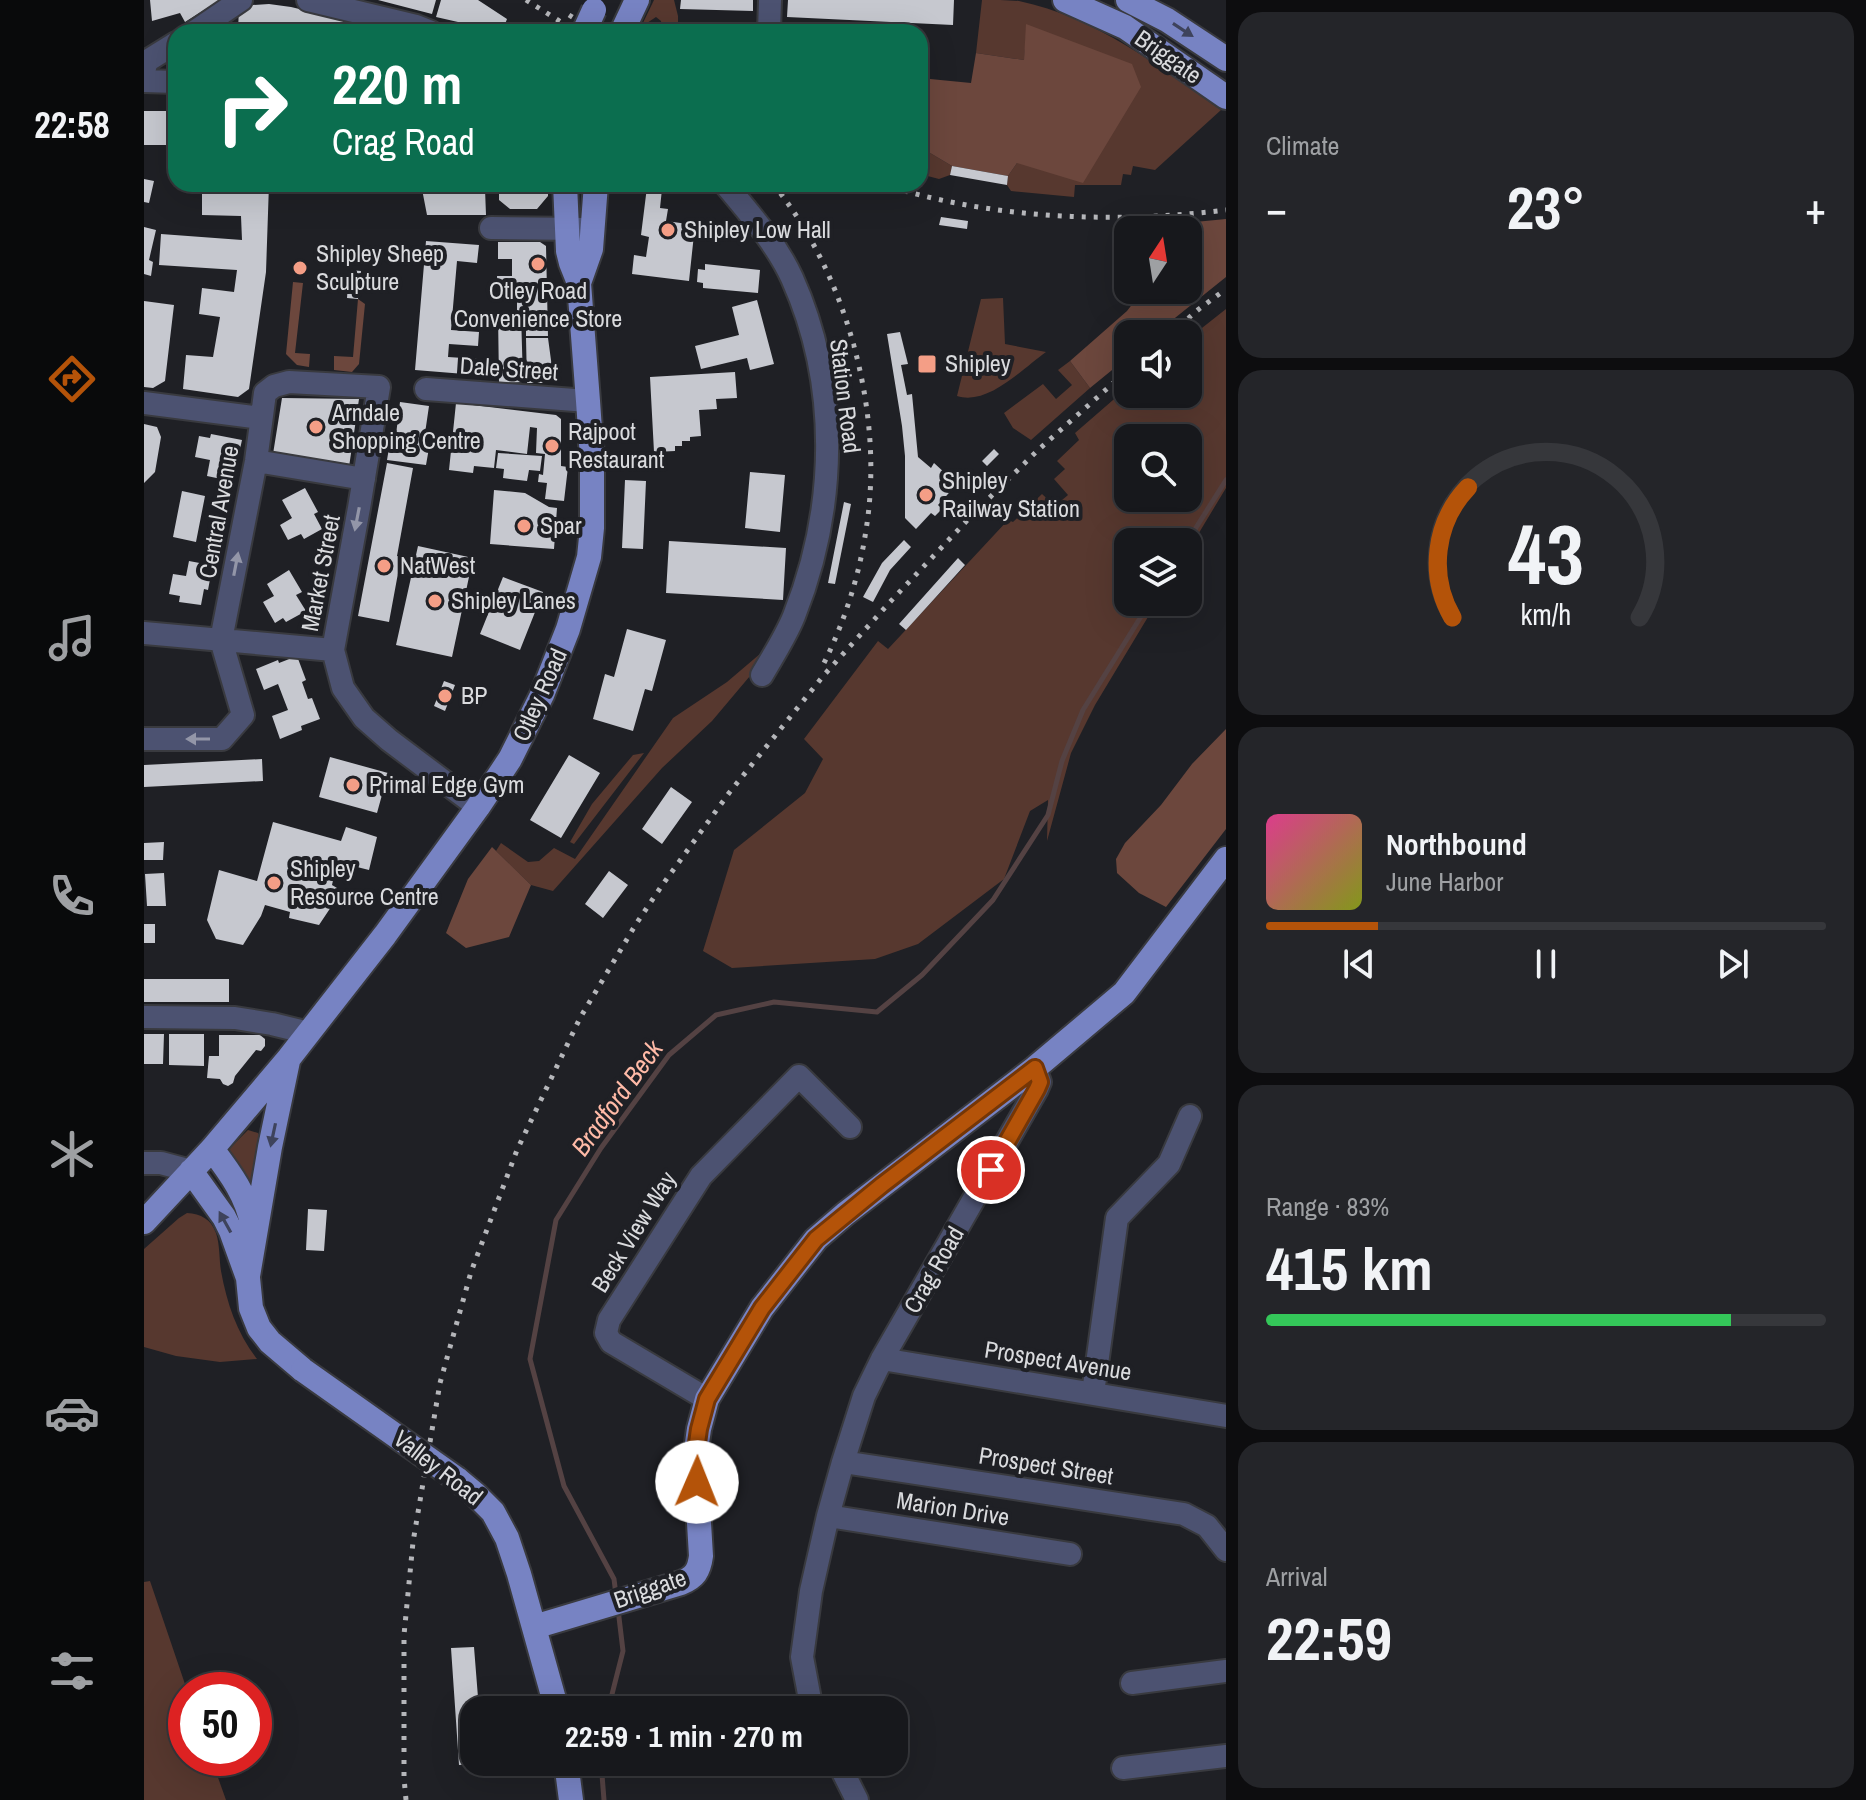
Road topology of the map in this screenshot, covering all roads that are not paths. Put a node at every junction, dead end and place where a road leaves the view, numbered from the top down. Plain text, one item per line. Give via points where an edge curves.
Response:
1 (241, 0) edge
2 (308, 0) edge
3 (637, 0) edge
4 (770, 0) edge
5 (1065, 0) edge
6 (1128, 0) edge
7 (359, 6) edge
8 (206, 24) edge
9 (410, 24) edge
10 (625, 24) edge
11 (769, 24) edge
12 (168, 48) edge
13 (1226, 59) edge
14 (144, 71) edge
15 (144, 81) edge
16 (168, 82) edge
17 (1226, 97) edge
18 (565, 192) edge
19 (595, 192) edge
20 (731, 192) edge
21 (491, 228) dead end
22 (567, 229) junction
23 (593, 229) junction
24 (579, 283) junction
25 (379, 387) joint
26 (426, 389) dead end
27 (588, 401) junction
28 (144, 403) edge
29 (261, 418) junction
30 (256, 461) junction
31 (364, 479) junction
32 (144, 633) edge
33 (221, 640) junction
34 (333, 650) junction
35 (762, 675) dead end
36 (144, 739) edge
37 (478, 807) junction
38 (1226, 859) edge
39 (144, 1017) edge
40 (309, 1033) junction
41 (289, 1058) junction
42 (1035, 1068) junction
43 (1190, 1116) dead end
44 (850, 1127) dead end
45 (212, 1149) junction
46 (144, 1163) edge
47 (191, 1171) junction
48 (144, 1222) edge
49 (255, 1239) junction
50 (248, 1278) junction
51 (882, 1359) junction
52 (1093, 1393) junction
53 (707, 1399) junction
54 (1226, 1416) edge
55 (843, 1462) junction
56 (828, 1516) junction
57 (1226, 1550) edge
58 (1070, 1554) dead end
59 (534, 1627) junction
60 (1226, 1671) edge
61 (1132, 1683) dead end
62 (553, 1696) edge
63 (809, 1696) edge
64 (1226, 1756) edge
65 (1123, 1768) dead end
66 (568, 1776) edge
67 (845, 1776) edge
68 (571, 1800) edge
69 (857, 1800) edge

1 - 8 street
2 - 7 street
3 - 10 main road
4 - 11 street
5 - 17 main road, Briggate via 1125,27
6 -> 13 main road, Briggate
7 - 9 street
12 - 14 street via 147,61
15 - 16 street
18 - 22 main road, Otley Road
19 - 23 main road, Otley Road
20 - 35 street, Station Road via 791,275 806,313 828,437 824,506 812,562 794,615
21 - 22 street
22 - 23 street
22 - 24 main road, Otley Road
23 - 24 main road, Otley Road
24 - 27 main road, Otley Road
25 - 29 street, Central Avenue via 289,382 265,393
25 - 31 street, Market Street
26 - 27 street, Dale Street
27 - 37 main road, Otley Road via 593,493 589,557 542,695
28 - 29 street
29 - 30 street, Central Avenue
30 - 31 street
33 -> 30 street, Central Avenue
31 -> 34 street, Market Street
32 - 33 street
33 - 34 street
33 -> 36 street, Central Avenue via 243,715 222,739
34 - 37 street, Market Street via 343,688 364,718
37 - 40 main road, Otley Road
38 - 42 main road via 1124,993
39 - 40 street via 235,1018
40 - 41 main road, Otley Road
41 - 45 main road, Otley Road
41 -> 49 main road, Valley Road
42 - 51 street, Crag Road via 1037,1089
42 - 53 main road, Briggate via 816,1239 762,1308
43 - 52 street via 1169,1164 1117,1218
44 - 53 street, Beck View Way via 799,1076 701,1176 609,1320 606,1333 611,1342
45 - 47 main road, Otley Road
45 - 49 main road, Valley Road via 243,1195
46 - 47 street
47 - 48 main road, Otley Road
50 -> 47 main road, Valley Road via 224,1217
49 - 50 main road, Valley Road
50 - 59 main road, Valley Road, bridge via 251,1308 270,1342 457,1479 493,1512 507,1538
51 - 52 street, Prospect Avenue
51 - 55 street, Crag Road
52 - 54 street, Prospect Avenue
53 - 59 main road, Briggate via 695,1457 699,1570 681,1583
55 - 56 street, Crag Road
55 - 57 street, Prospect Street via 1184,1514 1207,1526
56 - 58 street, Marion Drive
56 - 63 street, Crag Road via 802,1657
59 - 62 main road, Valley Road
60 - 61 street
64 - 65 street
66 - 68 main road
67 - 69 street

